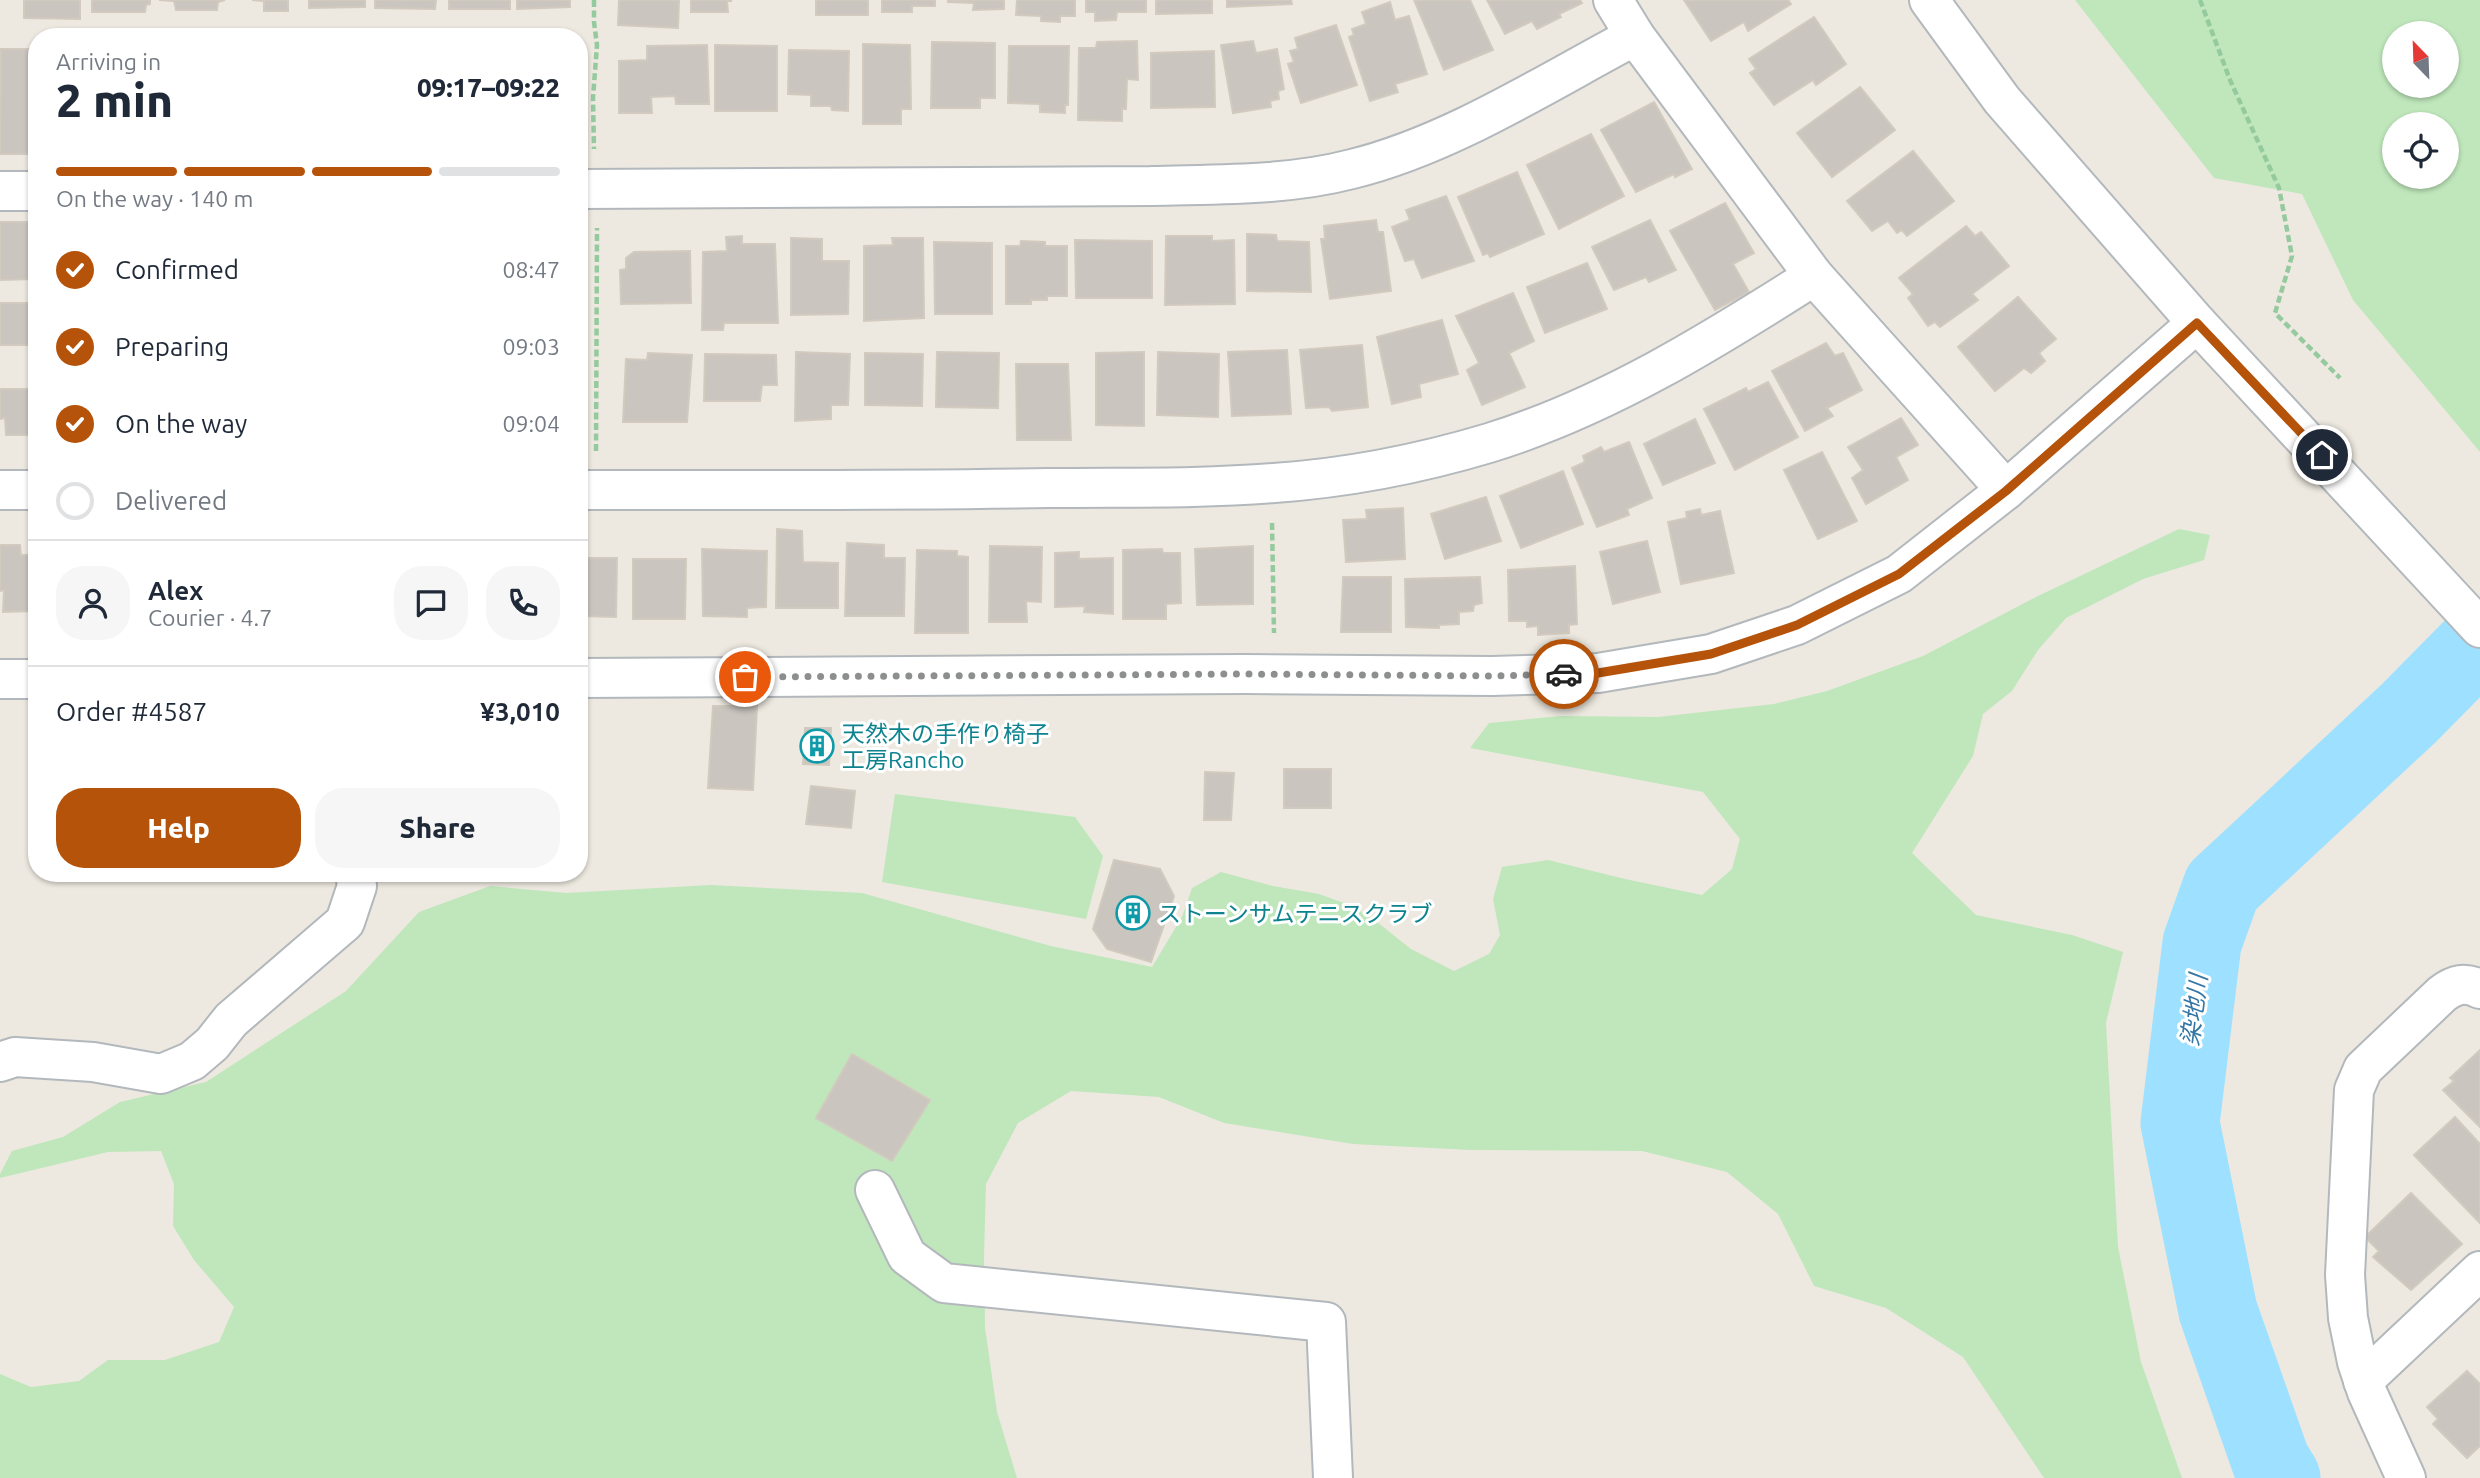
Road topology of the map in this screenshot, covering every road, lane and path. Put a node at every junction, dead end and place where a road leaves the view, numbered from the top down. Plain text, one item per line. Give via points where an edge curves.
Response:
1 (594, 0) edge
2 (1613, 0) edge
3 (1929, 0) edge
4 (2200, 0) edge
5 (1635, 36) junction
6 (588, 160) edge
7 (588, 173) edge
8 (0, 191) edge
9 (28, 191) edge
10 (597, 250) dead end
11 (1814, 276) junction
12 (2197, 323) junction
13 (2340, 378) dead end
14 (596, 452) dead end
15 (0, 490) edge
16 (28, 490) edge
17 (588, 490) edge
18 (2006, 491) junction
19 (1272, 525) dead end
20 (1275, 616) dead end
21 (2480, 628) edge
22 (588, 678) edge
23 (0, 679) edge
24 (28, 679) edge
25 (356, 882) edge
26 (2480, 989) edge
27 (0, 1062) edge
28 (875, 1189) dead end
29 (2480, 1270) edge
30 (2364, 1381) junction
31 (1333, 1478) edge
32 (2406, 1478) edge

1 - 6 path via 597,45
2 - 5 street
3 - 12 street via 2002,100
4 - 13 path via 2279,188 2292,256 2275,313
5 - 7 street via 1411,151 1351,170 1298,179 1151,186
5 - 11 street
8 - 9 street
10 - 14 path
11 - 17 street via 1698,347 1602,398 1491,442 1376,470 1223,486
11 - 18 street
12 - 18 street
12 - 21 street
15 - 16 street
18 - 22 street via 1899,574 1797,625 1711,654 1598,673
19 - 20 path
23 - 24 street
25 - 27 street via 345,922 230,1020 192,1061 161,1074 93,1062 15,1057
26 - 30 street via 2463,984 2451,987 2363,1069 2356,1083 2345,1283 2348,1318
28 - 31 street via 907,1256 944,1283 1326,1322
29 - 30 street
30 - 32 street

